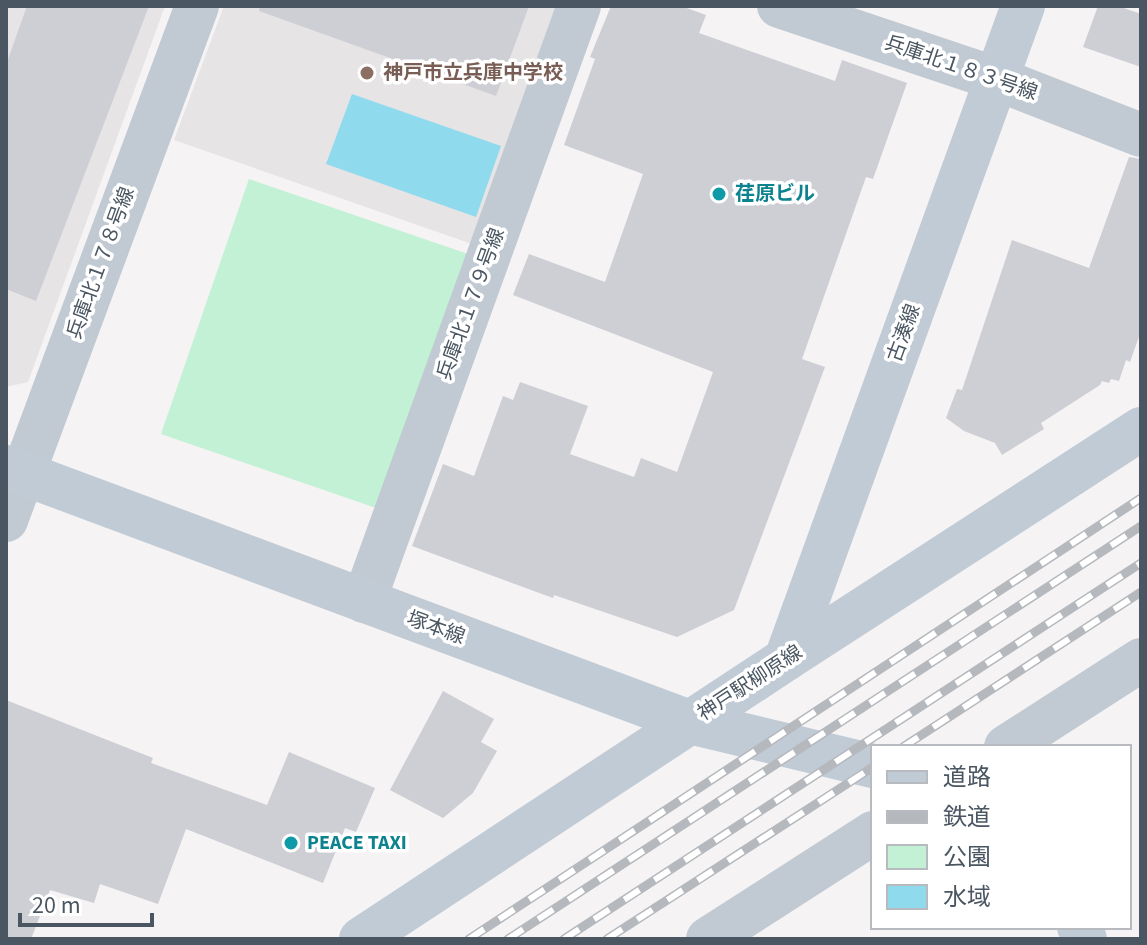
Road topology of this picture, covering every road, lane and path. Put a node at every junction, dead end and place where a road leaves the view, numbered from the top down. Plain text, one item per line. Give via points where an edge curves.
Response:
1 (197, 6) edge
2 (579, 6) edge
3 (779, 6) edge
4 (1023, 6) edge
5 (997, 79) junction
6 (1141, 135) edge
7 (1141, 429) edge
8 (14, 470) edge
9 (6, 520) edge
10 (364, 601) junction
11 (786, 659) junction
12 (1141, 660) edge
13 (690, 722) junction
14 (1009, 745) edge
15 (871, 766) edge
16 (871, 834) edge
17 (361, 939) edge
18 (708, 939) edge

1 - 8 street, 兵庫北１７８号線
2 - 10 street, 兵庫北１７９号線
3 - 5 street, 兵庫北１８３号線
4 - 5 street, 古湊線
5 - 6 street, 兵庫北１８３号線
5 - 11 street, 古湊線
7 - 11 street, 神戸駅柳原線
8 - 9 street, 兵庫北１７８号線
8 - 10 street, 塚本線
10 - 13 street, 塚本線
11 - 13 street, 神戸駅柳原線
12 - 14 street
13 - 15 street, 塚本線
13 - 17 street, 神戸駅柳原線
16 - 18 street

